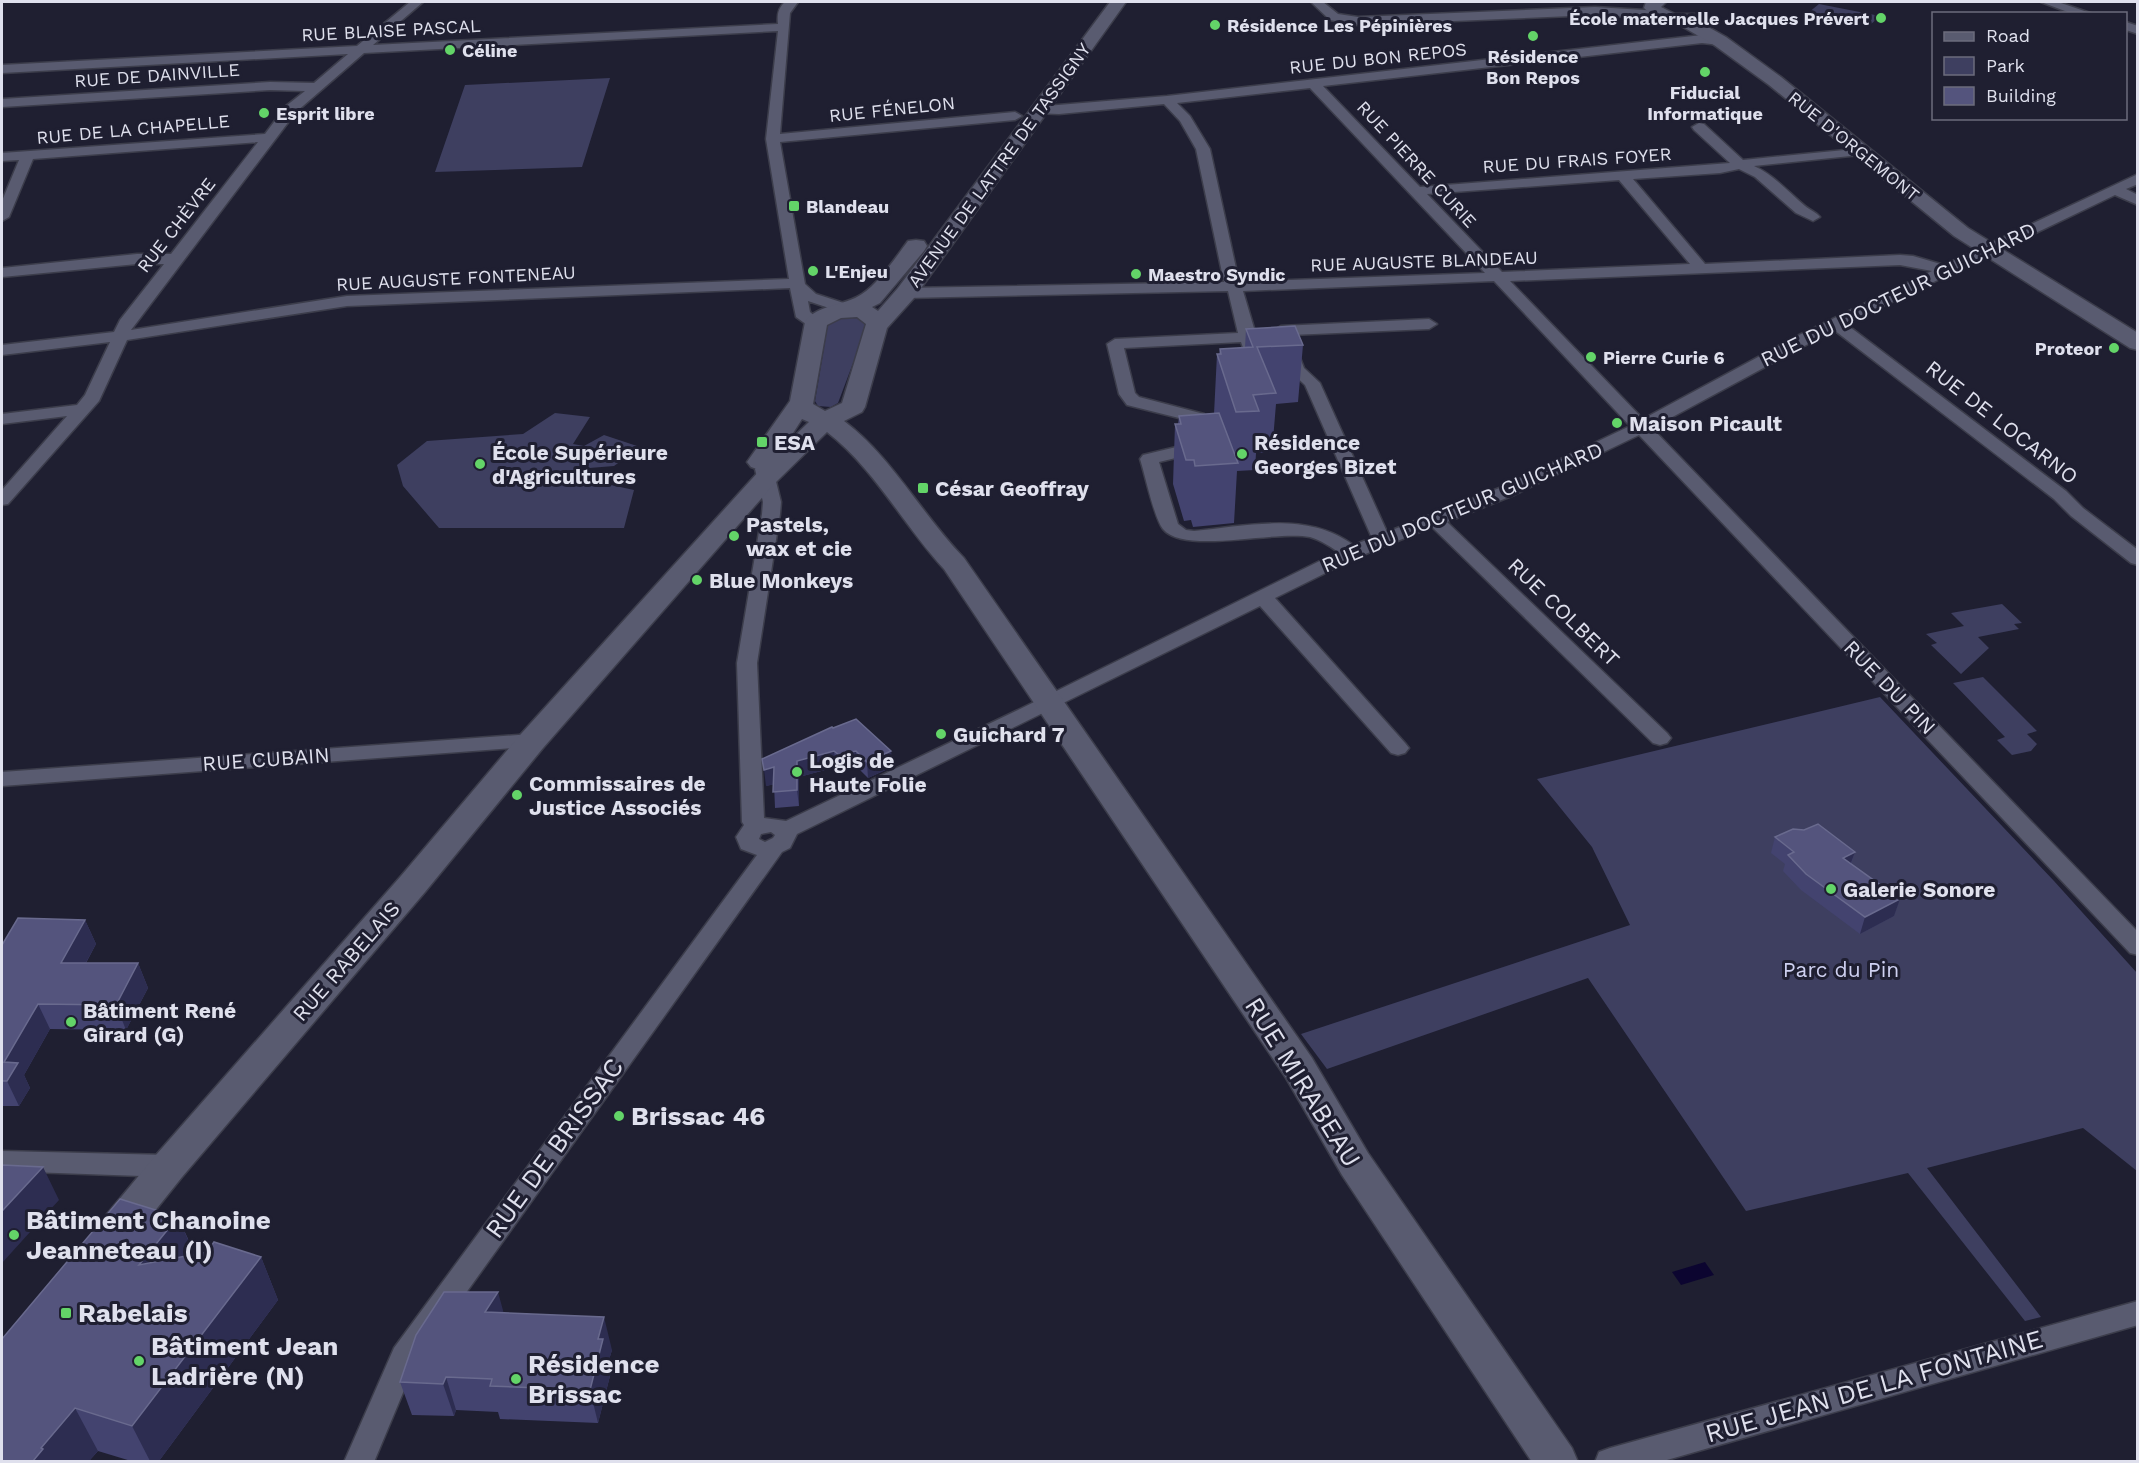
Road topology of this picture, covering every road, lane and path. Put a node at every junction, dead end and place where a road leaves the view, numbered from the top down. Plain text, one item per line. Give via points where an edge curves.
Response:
1 (417, 2) edge
2 (792, 2) edge
3 (1101, 2) edge
4 (1118, 2) edge
5 (1317, 2) edge
6 (2047, 2) edge
7 (1703, 6) edge
8 (1657, 7) edge
9 (2080, 12) edge
10 (1681, 19) junction
11 (784, 27) junction
12 (1720, 40) junction
13 (362, 49) junction
14 (2, 69) edge
15 (1314, 84) junction
16 (315, 87) junction
17 (1167, 100) junction
18 (2, 103) edge
19 (1039, 110) junction
20 (1015, 116) junction
21 (1699, 127) dead end
22 (268, 138) junction
23 (773, 139) junction
24 (1860, 151) junction
25 (28, 155) junction
26 (2, 157) edge
27 (1739, 164) junction
28 (1622, 175) junction
29 (2138, 178) edge
30 (2115, 189) junction
31 (1418, 191) junction
32 (952, 199) dead end
33 (2138, 201) edge
34 (2, 217) edge
35 (1813, 217) dead end
36 (924, 236) dead end
37 (1989, 249) junction
38 (174, 259) junction
39 (1701, 267) junction
40 (1943, 270) junction
41 (2, 272) edge
42 (1496, 276) junction
43 (797, 284) junction
44 (1233, 286) junction
45 (906, 293) junction
46 (850, 310) junction
47 (816, 324) junction
48 (1429, 324) dead end
49 (1836, 324) junction
50 (877, 326) junction
51 (119, 336) junction
52 (1247, 337) junction
53 (2138, 343) edge
54 (2, 350) edge
55 (1260, 374) edge
56 (801, 404) junction
57 (82, 409) junction
58 (849, 410) junction
59 (2, 419) edge
60 (825, 421) junction
61 (1641, 428) junction
62 (769, 451) junction
63 (765, 479) junction
64 (2, 500) edge
65 (738, 509) junction
66 (771, 514) junction
67 (1436, 521) junction
68 (1382, 541) junction
69 (1351, 553) junction
70 (693, 559) junction
71 (2138, 559) edge
72 (954, 564) junction
73 (1263, 597) junction
74 (1049, 702) junction
75 (1660, 738) dead end
76 (532, 741) junction
77 (1398, 748) dead end
78 (2, 779) edge
79 (777, 840) junction
80 (2138, 947) edge
81 (2, 1161) edge
82 (169, 1166) junction
83 (93, 1258) edge
84 (2138, 1313) edge
85 (359, 1461) edge
86 (1557, 1461) edge
87 (1610, 1461) edge

1 - 13 street, RUE CHÈVRE
2 - 11 street via 785,6
3 - 20 street, AVENUE DE LATTRE DE TASSIGNY
4 - 19 street, AVENUE DE LATTRE DE TASSIGNY
5 - 8 street via 1329,15 1358,21
6 - 9 street
7 - 10 street, RUE D'ORGEMONT via 1698,19
7 - 12 street, RUE D'ORGEMONT
8 - 10 street, RUE D'ORGEMONT
10 - 12 street, RUE D'ORGEMONT
11 - 13 street, RUE BLAISE PASCAL
11 - 23 street
12 - 15 street, RUE DU BON REPOS
12 - 24 street, RUE D'ORGEMONT
13 - 14 street, RUE BLAISE PASCAL
13 - 16 street, RUE CHÈVRE
15 - 17 street, RUE DU BON REPOS
15 - 31 street, RUE PIERRE CURIE
16 - 18 street, RUE DE DAINVILLE via 270,86
16 - 22 street, RUE CHÈVRE
17 - 19 street, RUE DU BON REPOS
17 - 44 street via 1203,148
19 - 45 street, AVENUE DE LATTRE DE TASSIGNY
20 - 23 street, RUE FÉNELON
20 - 32 street, AVENUE DE LATTRE DE TASSIGNY
21 - 27 street
22 - 25 street, RUE DE LA CHAPELLE
22 - 38 street, RUE CHÈVRE
23 - 43 street
24 - 27 street, RUE DU FRAIS FOYER
24 - 37 street, RUE D'ORGEMONT via 1941,218
25 - 26 street, RUE DE LA CHAPELLE
25 - 34 street
27 - 28 street, RUE DU FRAIS FOYER via 1720,169
27 - 35 street via 1761,174
28 - 31 street, RUE DU FRAIS FOYER
28 - 39 street
29 - 30 street, RUE DU DOCTEUR GUICHARD
30 - 33 street
30 - 37 street, RUE DU DOCTEUR GUICHARD
31 - 42 street, RUE PIERRE CURIE
36 - 46 street, AVENUE DE LATTRE DE TASSIGNY via 873,297
37 - 40 street, RUE DU DOCTEUR GUICHARD
37 - 53 street, RUE D'ORGEMONT
38 - 41 street
38 - 51 street, RUE CHÈVRE
39 - 40 street, RUE AUGUSTE BLANDEAU via 1904,260
39 - 42 street, RUE AUGUSTE BLANDEAU
40 - 49 street, RUE DU DOCTEUR GUICHARD
42 - 44 street, RUE AUGUSTE BLANDEAU
42 - 61 street, RUE PIERRE CURIE
43 - 46 street via 811,297
43 - 47 street via 802,314
43 - 51 street, RUE AUGUSTE FONTENEAU via 347,301
44 - 45 street, RUE AUGUSTE BLANDEAU
44 - 52 street
45 - 50 street, AVENUE DE LATTRE DE TASSIGNY
46 - 47 street, AVENUE DE LATTRE DE TASSIGNY via 828,314
46 - 50 street via 872,315
47 - 56 street
48 - 68 street via 1281,331 1297,370 1312,383
49 - 61 street, RUE DU DOCTEUR GUICHARD via 1754,364
49 - 71 street, RUE DE LOCARNO
50 - 58 street via 854,405
51 - 54 street, RUE AUGUSTE FONTENEAU
51 - 57 street, RUE CHÈVRE via 93,398
52 - 55 street
52 - 69 street via 1115,344 1127,394 1133,401 1198,418 1207,445 1149,459 1170,526 1180,534 1194,537 1313,532
56 - 60 street
56 - 62 street, RUE RABELAIS
57 - 59 street
57 - 64 street, RUE CHÈVRE
58 - 60 street, RUE RABELAIS
58 - 72 street via 915,489 949,544
60 - 63 street, RUE RABELAIS
60 - 72 street via 857,446
61 - 67 street, RUE DU DOCTEUR GUICHARD
61 - 80 street, RUE DU PIN
62 - 63 street, RUE RABELAIS
62 - 70 street, RUE RABELAIS via 695,543
63 - 65 street, RUE RABELAIS
63 - 66 street via 772,502
65 - 66 street via 752,504 764,506
65 - 70 street, RUE RABELAIS
66 - 79 street via 747,663 747,701 753,822 758,826 776,825
67 - 68 street, RUE DU DOCTEUR GUICHARD
67 - 75 street, RUE COLBERT
68 - 69 street, RUE DU DOCTEUR GUICHARD
69 - 73 street, RUE DU DOCTEUR GUICHARD
70 - 76 street, RUE RABELAIS
72 - 74 street, RUE MIRABEAU
73 - 74 street, RUE DU DOCTEUR GUICHARD
73 - 77 street
74 - 79 street, RUE DU DOCTEUR GUICHARD
74 - 86 street, RUE MIRABEAU via 1299,1068 1355,1164
76 - 78 street, RUE CUBAIN
76 - 82 street, RUE RABELAIS
79 - 85 street, RUE DE BRISSAC via 771,854 404,1357
81 - 82 street
82 - 83 street, RUE RABELAIS
84 - 87 street, RUE JEAN DE LA FONTAINE

